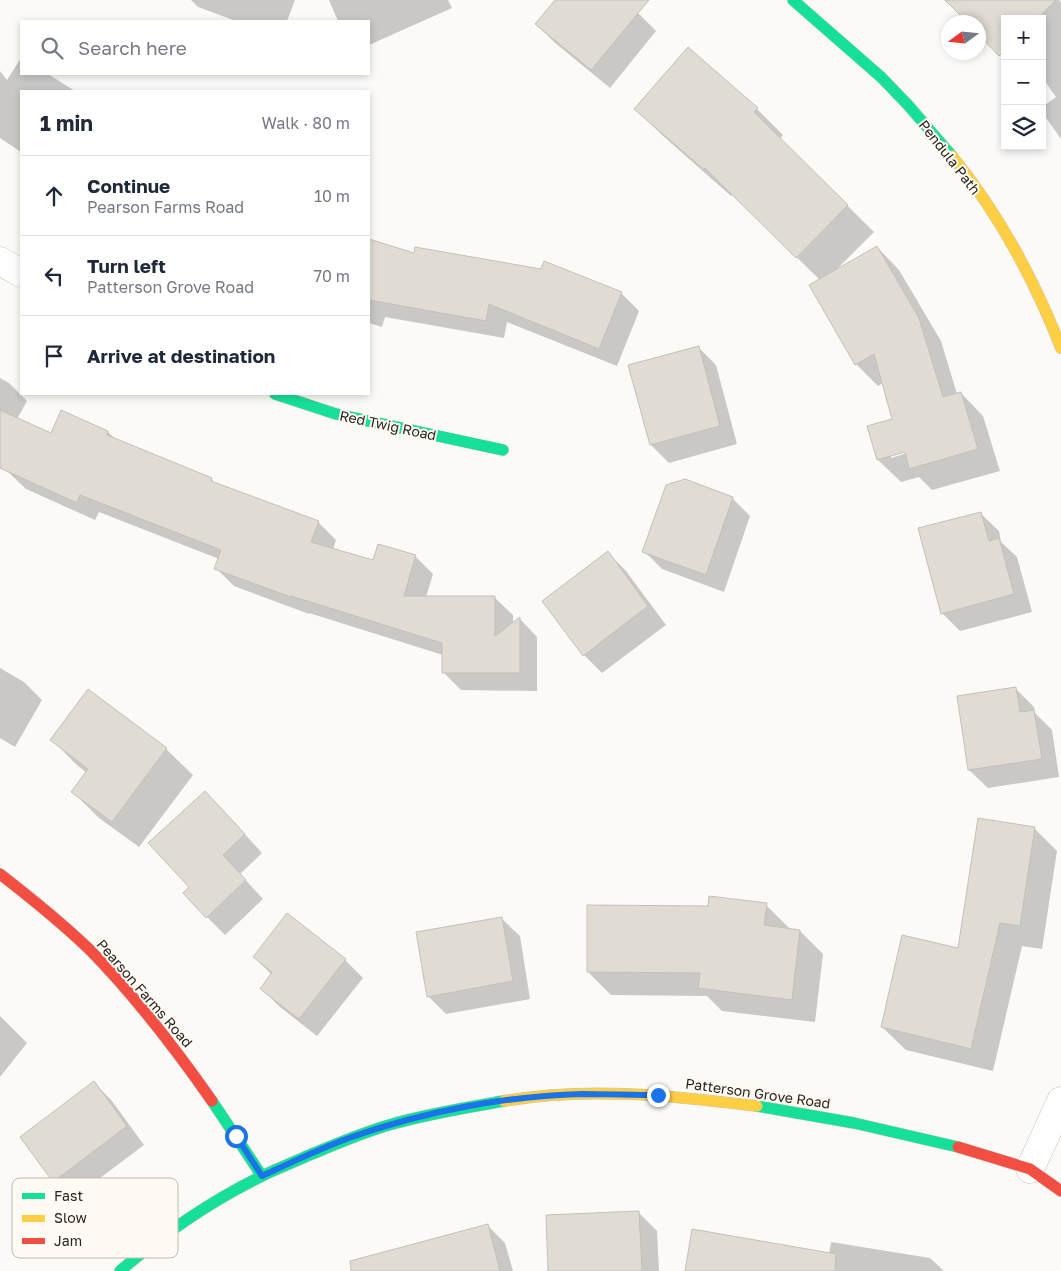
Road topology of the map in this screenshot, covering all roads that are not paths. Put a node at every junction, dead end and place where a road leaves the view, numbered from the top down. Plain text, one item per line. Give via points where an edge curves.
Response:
1 (793, 0) edge
2 (0, 261) edge
3 (20, 272) edge
4 (1061, 348) edge
5 (279, 395) edge
6 (503, 450) dead end
7 (0, 874) edge
8 (1061, 1101) edge
9 (1030, 1169) junction
10 (262, 1176) junction
11 (1061, 1191) edge
12 (178, 1227) edge
13 (135, 1258) edge
14 (120, 1271) edge

1 - 4 street, Pendula Path via 870,68 938,138 1006,234 1052,322
2 - 3 street
5 - 6 street, Red Twig Road via 336,414
7 - 10 street, Pearson Farms Road via 85,946 140,1005 184,1061
8 - 9 street
9 - 10 street, Patterson Grove Road via 939,1142 756,1106 658,1095 582,1094 509,1100 389,1125 347,1139
9 - 11 street, Patterson Grove Road
10 - 12 street, Patterson Grove Road
13 - 14 street, Patterson Grove Road

